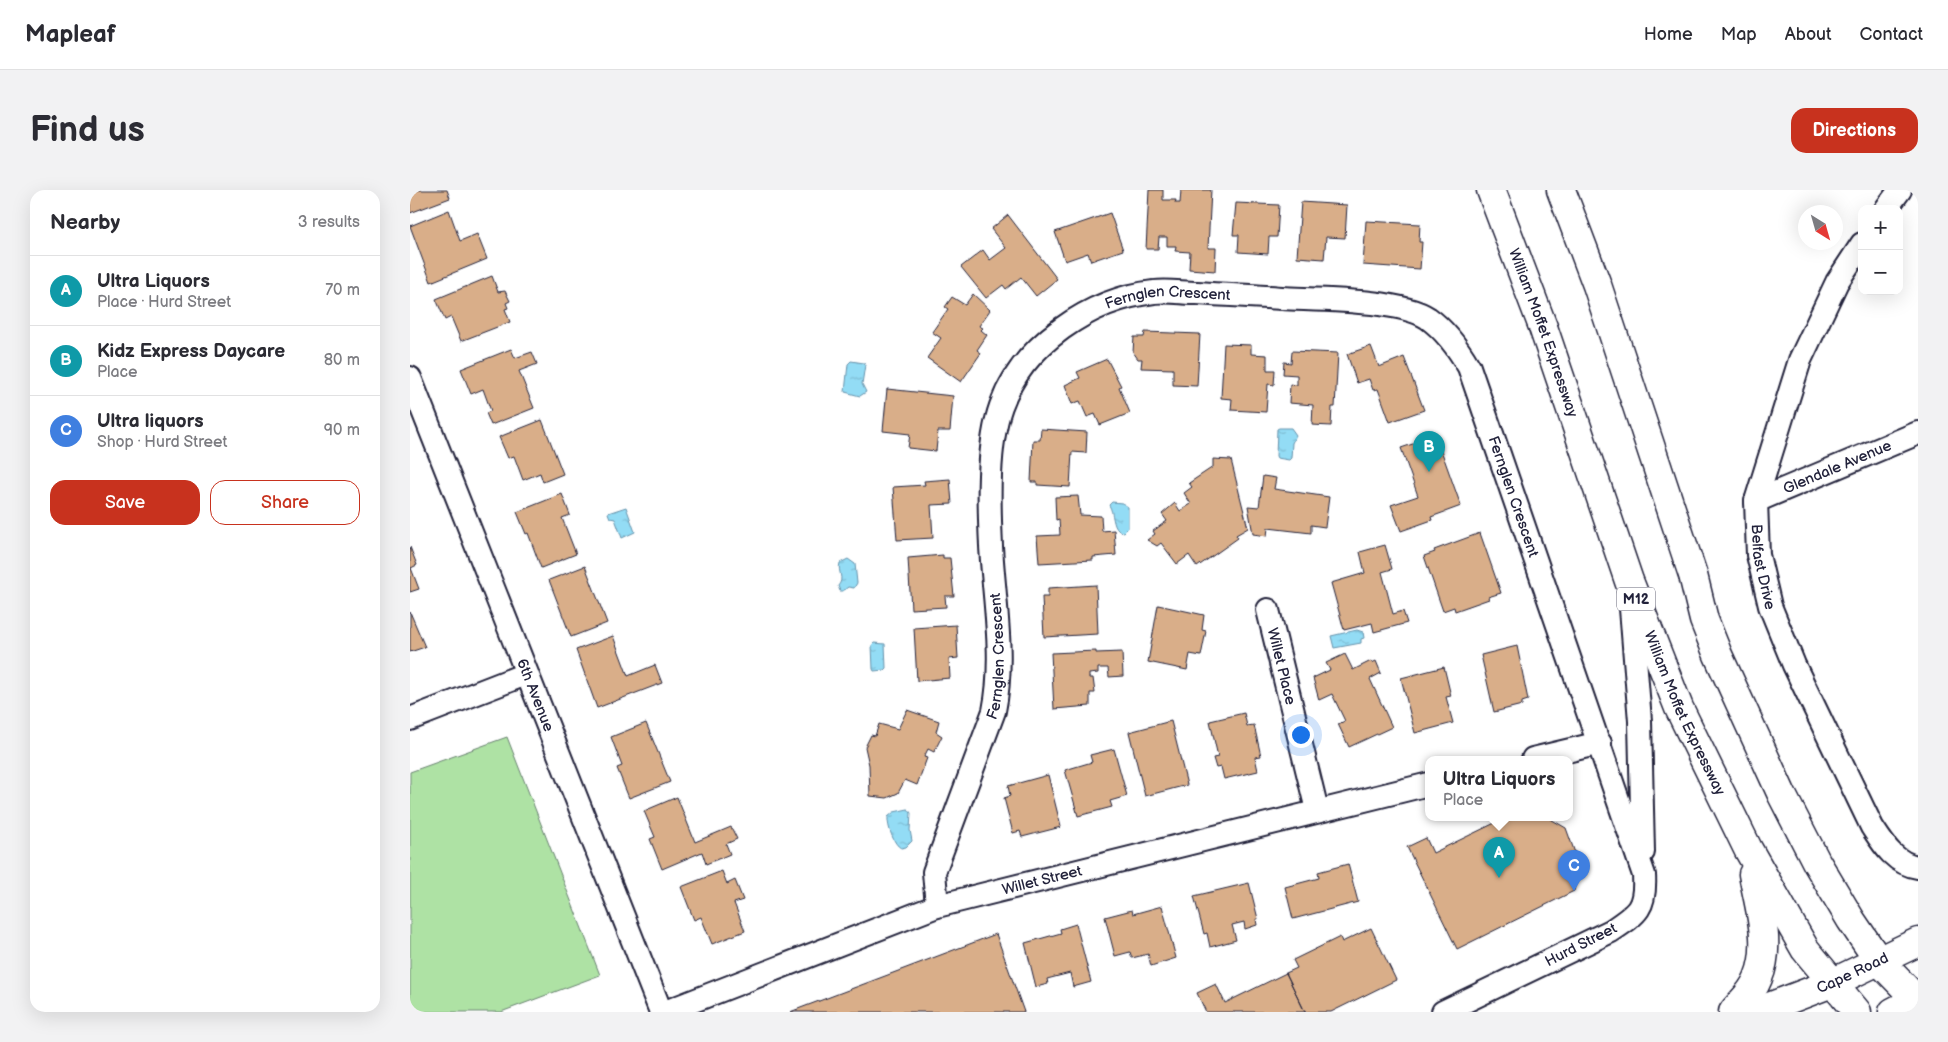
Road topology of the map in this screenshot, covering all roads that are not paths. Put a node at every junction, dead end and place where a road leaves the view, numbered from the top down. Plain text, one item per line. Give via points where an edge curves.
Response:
1 (1491, 190) edge
2 (1561, 190) edge
3 (1900, 190) edge
4 (1889, 205) edge
5 (1858, 250) edge
6 (410, 378) edge
7 (1918, 433) edge
8 (1756, 501) junction
9 (1629, 581) junction
10 (1268, 610) dead end
11 (526, 674) junction
12 (410, 719) edge
13 (1600, 743) junction
14 (1545, 756) edge
15 (1425, 785) edge
16 (1317, 810) junction
17 (1748, 848) junction
18 (1918, 867) edge
19 (1644, 875) junction
20 (936, 906) junction
21 (1918, 942) edge
22 (1878, 960) junction
23 (1832, 983) junction
24 (1911, 1003) edge
25 (660, 1012) edge
26 (665, 1012) edge
27 (1444, 1012) edge
28 (1733, 1012) edge
29 (1756, 1012) edge
30 (1857, 1012) edge

1 - 9 main road, William Moffet Expressway / M12 via 1543,327
2 - 22 main road via 1597,285 1718,655 1817,863
3 - 4 street
5 - 8 street, Belfast Drive via 1837,282 1800,360
6 - 11 street, 6th Avenue
7 - 8 street, Glendale Avenue
8 - 18 street, Belfast Drive via 1758,555 1770,606 1794,665 1872,827 1885,848 1898,859
9 - 17 main road, William Moffet Expressway / M12 via 1679,708
9 - 19 street via 1640,721
10 - 16 street, Willet Place
11 - 12 street
11 - 25 street, 6th Avenue
13 - 14 street
13 - 19 street, Hurd Street
13 - 20 street, Fernglen Crescent via 1469,367 1457,346 1443,331 1419,314 1372,303 1158,291 1131,295 1079,317 1053,336 1028,361 1001,406 990,484 997,692 994,711 934,872
15 - 16 street, Willet Street
16 - 20 street, Willet Street
17 - 23 main road, William Moffet Expressway / M12 via 1805,949
17 - 28 main road via 1764,946 1759,977 1750,994
19 - 27 street, Hurd Street via 1644,898 1628,920
20 - 26 street, Willet Street
21 - 22 main road, Cape Road
22 - 23 main road, Cape Road
22 - 24 main road
23 - 29 main road, Cape Road
23 - 30 main road, William Moffet Expressway / M12

